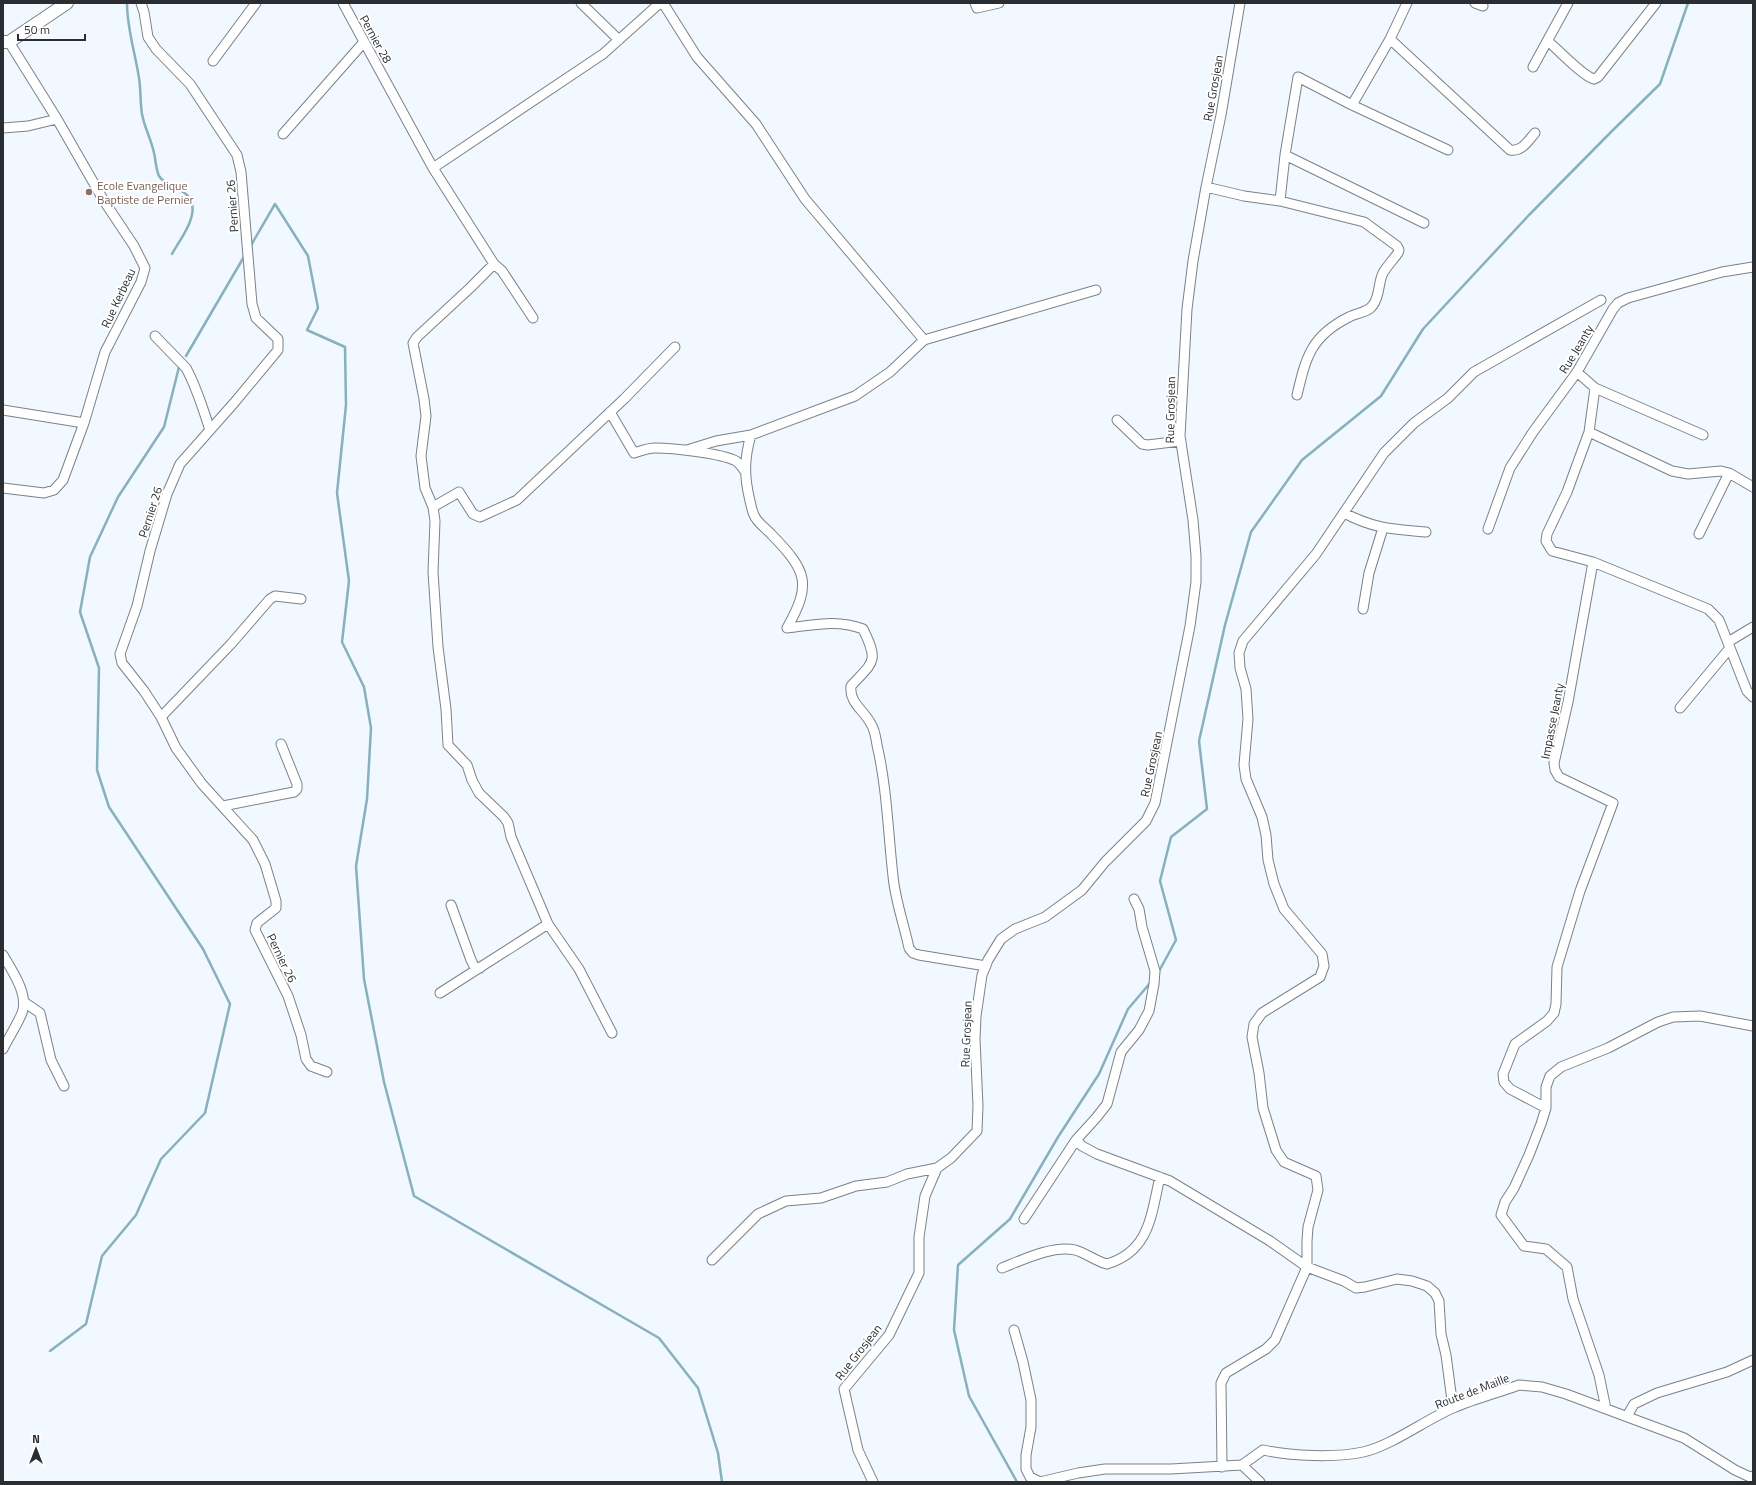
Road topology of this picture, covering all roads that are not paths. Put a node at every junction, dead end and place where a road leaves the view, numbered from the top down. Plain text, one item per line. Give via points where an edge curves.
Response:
1 (67, 3) edge
2 (141, 3) edge
3 (256, 3) edge
4 (343, 3) edge
5 (581, 3) edge
6 (660, 3) edge
7 (663, 3) edge
8 (975, 3) edge
9 (999, 3) edge
10 (1240, 3) edge
11 (1407, 3) edge
12 (1568, 3) edge
13 (1656, 3) edge
14 (1390, 39) junction
15 (619, 40) junction
16 (1548, 41) junction
17 (6, 42) edge
18 (364, 42) junction
19 (213, 61) dead end
20 (1533, 67) dead end
21 (1352, 105) junction
22 (57, 119) junction
23 (3, 128) edge
24 (1535, 133) dead end
25 (283, 134) dead end
26 (1448, 150) dead end
27 (1285, 155) junction
28 (433, 168) junction
29 (1206, 187) junction
30 (1280, 201) junction
31 (1424, 223) dead end
32 (494, 264) junction
33 (1753, 267) edge
34 (1096, 290) dead end
35 (1601, 300) dead end
36 (533, 318) dead end
37 (155, 336) dead end
38 (924, 340) junction
39 (675, 347) dead end
40 (1577, 372) junction
41 (1595, 388) junction
42 (1297, 395) dead end
43 (3, 410) edge
44 (610, 412) junction
45 (1117, 420) dead end
46 (84, 423) junction
47 (210, 430) junction
48 (1589, 432) junction
49 (751, 435) junction
50 (1702, 435) dead end
51 (1180, 442) junction
52 (687, 450) junction
53 (744, 470) junction
54 (1729, 472) junction
55 (1753, 487) edge
56 (3, 488) edge
57 (433, 506) junction
58 (1344, 513) junction
59 (1383, 528) junction
60 (1488, 529) dead end
61 (1426, 532) dead end
62 (1699, 534) dead end
63 (1593, 562) junction
64 (301, 598) dead end
65 (1363, 609) dead end
66 (1753, 627) edge
67 (1729, 645) junction
68 (1753, 697) edge
69 (1680, 708) dead end
70 (161, 717) junction
71 (281, 744) dead end
72 (223, 806) junction
73 (1134, 899) dead end
74 (451, 905) dead end
75 (548, 924) junction
76 (3, 955) edge
77 (986, 966) junction
78 (480, 968) junction
79 (440, 993) dead end
80 (24, 1002) junction
81 (1753, 1026) edge
82 (612, 1033) dead end
83 (3, 1049) edge
84 (327, 1072) dead end
85 (64, 1086) dead end
86 (1546, 1108) junction
87 (1076, 1140) junction
88 (937, 1168) junction
89 (1160, 1177) junction
90 (1024, 1219) dead end
91 (712, 1260) dead end
92 (1307, 1267) junction
93 (1002, 1268) dead end
94 (1014, 1330) dead end
95 (1753, 1360) edge
96 (1453, 1408) junction
97 (1606, 1408) junction
98 (1627, 1416) junction
99 (1242, 1465) junction
100 (1222, 1467) junction
101 (1753, 1476) edge
102 (873, 1482) edge
103 (1260, 1482) edge

1 - 17 street
2 - 47 street, Pernier 26 via 148,37 156,49 190,84 237,155 241,172 252,304 256,318 278,339 278,350
3 - 19 street
4 - 18 street, Pernier 28
5 - 15 street
6 - 15 street
7 - 38 street via 697,57 756,124 805,199
8 - 9 street via 977,8
10 - 29 street, Rue Grosjean
11 - 14 street
12 - 16 street
13 - 16 street via 1596,78 1590,78
14 - 21 street
14 - 24 street via 1510,150 1515,151 1523,147
15 - 28 street
16 - 20 street
17 - 22 street, Rue Kerbeau
18 - 25 street
18 - 28 street, Pernier 28
21 - 26 street
21 - 27 street via 1298,77
22 - 23 street via 28,126
22 - 46 street, Rue Kerbeau via 145,268 141,282 105,352
27 - 30 street
27 - 31 street
28 - 32 street, Pernier 28
29 - 30 street
29 - 51 street, Rue Grosjean via 1187,309
30 - 42 street via 1364,222 1388,238 1398,250 1383,273 1373,305 1368,310 1343,320 1314,344 1305,362
32 - 36 street, Pernier 28 via 502,270
32 - 57 street via 414,342 426,416 421,456 425,488
33 - 40 street, Rue Jeanty via 1722,272 1618,303
34 - 38 street
35 - 58 street via 1474,372 1448,398 1414,422 1384,453
37 - 47 street via 186,368 199,395
38 - 49 street via 890,372 855,396
39 - 44 street
40 - 41 street
40 - 60 street, Rue Jeanty via 1510,468
41 - 48 street
41 - 50 street
43 - 46 street
44 - 52 street via 634,453 655,448
44 - 57 street via 517,500 480,518 473,514 459,492
45 - 51 street via 1142,444
46 - 56 street, Rue Kerbeau via 63,480 54,490 44,493
47 - 70 street, Pernier 26 via 180,464 167,494 137,606 120,654 122,663
48 - 54 street via 1672,471 1688,474 1716,470
48 - 63 street via 1546,541 1552,551
49 - 52 street via 716,441
49 - 53 street
51 - 77 street, Rue Grosjean via 1193,520 1196,582 1190,626 1155,803 1146,821 1105,862 1082,890 1045,917 1015,929 1000,939
52 - 53 street via 727,458 737,462
53 - 77 street via 754,516 801,571 803,586 800,601 787,628 830,623 854,625 863,628 872,648 872,659 868,669 850,686 850,692 851,700 872,725 878,746 888,809 893,877 909,948 918,955
54 - 55 street
54 - 62 street
57 - 75 street via 433,572 448,745 467,766 480,793 508,823 511,837
58 - 59 street
58 - 92 street via 1316,554 1243,641 1239,653 1248,719 1244,765 1246,779 1262,817 1274,884 1284,909 1322,954 1324,966 1320,977 1262,1014 1254,1024 1252,1037 1263,1108 1276,1150 1284,1162 1316,1176 1318,1190 1306,1241
59 - 61 street
59 - 65 street via 1369,573
63 - 67 street via 1708,609 1719,620
63 - 86 street, Impasse Jeanty via 1568,702 1554,763 1559,777 1613,803 1580,891 1557,967 1554,1014 1515,1044 1503,1074 1504,1082 1510,1089
64 - 70 street via 270,598 231,644
66 - 67 street
67 - 68 street via 1747,690
67 - 69 street
70 - 72 street, Pernier 26 via 176,748 202,784
71 - 72 street via 297,789 294,792
72 - 84 street, Pernier 26 via 254,840 265,864 276,908 257,923 255,930 288,996 306,1059 311,1066
73 - 87 street via 1155,971 1149,1011 1140,1030 1121,1052 1107,1104
74 - 78 street via 471,960 474,966
75 - 78 street
75 - 82 street via 579,969
76 - 80 street via 17,979
77 - 88 street, Rue Grosjean via 982,975 976,1016 977,1131 951,1158
78 - 79 street
80 - 83 street via 22,1012
80 - 85 street via 40,1013 51,1060
81 - 86 street via 1700,1016 1673,1017 1658,1022 1608,1048 1561,1067 1550,1076 1546,1087
86 - 97 street via 1529,1155 1501,1215 1524,1246 1546,1249 1567,1267 1573,1299 1599,1375
87 - 89 street via 1097,1154
87 - 90 street
88 - 91 street via 907,1174 887,1182 856,1186 821,1198 786,1201 758,1214
88 - 102 street, Rue Grosjean via 926,1196 919,1236 919,1273 889,1335 844,1389 858,1450
89 - 92 street via 1270,1241
89 - 93 street via 1143,1238 1135,1248 1115,1261 1107,1264 1075,1250 1066,1250 1035,1254
92 - 96 street via 1356,1288 1397,1279 1427,1286 1435,1293 1439,1301 1441,1334
92 - 100 street via 1275,1340 1266,1349 1226,1373 1221,1383
94 - 100 street via 1031,1400 1031,1426 1026,1455 1026,1469 1030,1477 1040,1482 1078,1472 1105,1469
95 - 98 street via 1727,1372 1657,1393 1634,1404
96 - 97 street, Route de Maille via 1519,1385 1542,1387
96 - 99 street, Route de Maille via 1364,1452 1348,1455 1286,1455 1263,1450
97 - 98 street, Route de Maille
98 - 101 street, Route de Maille via 1684,1438 1735,1470
99 - 100 street
99 - 103 street

